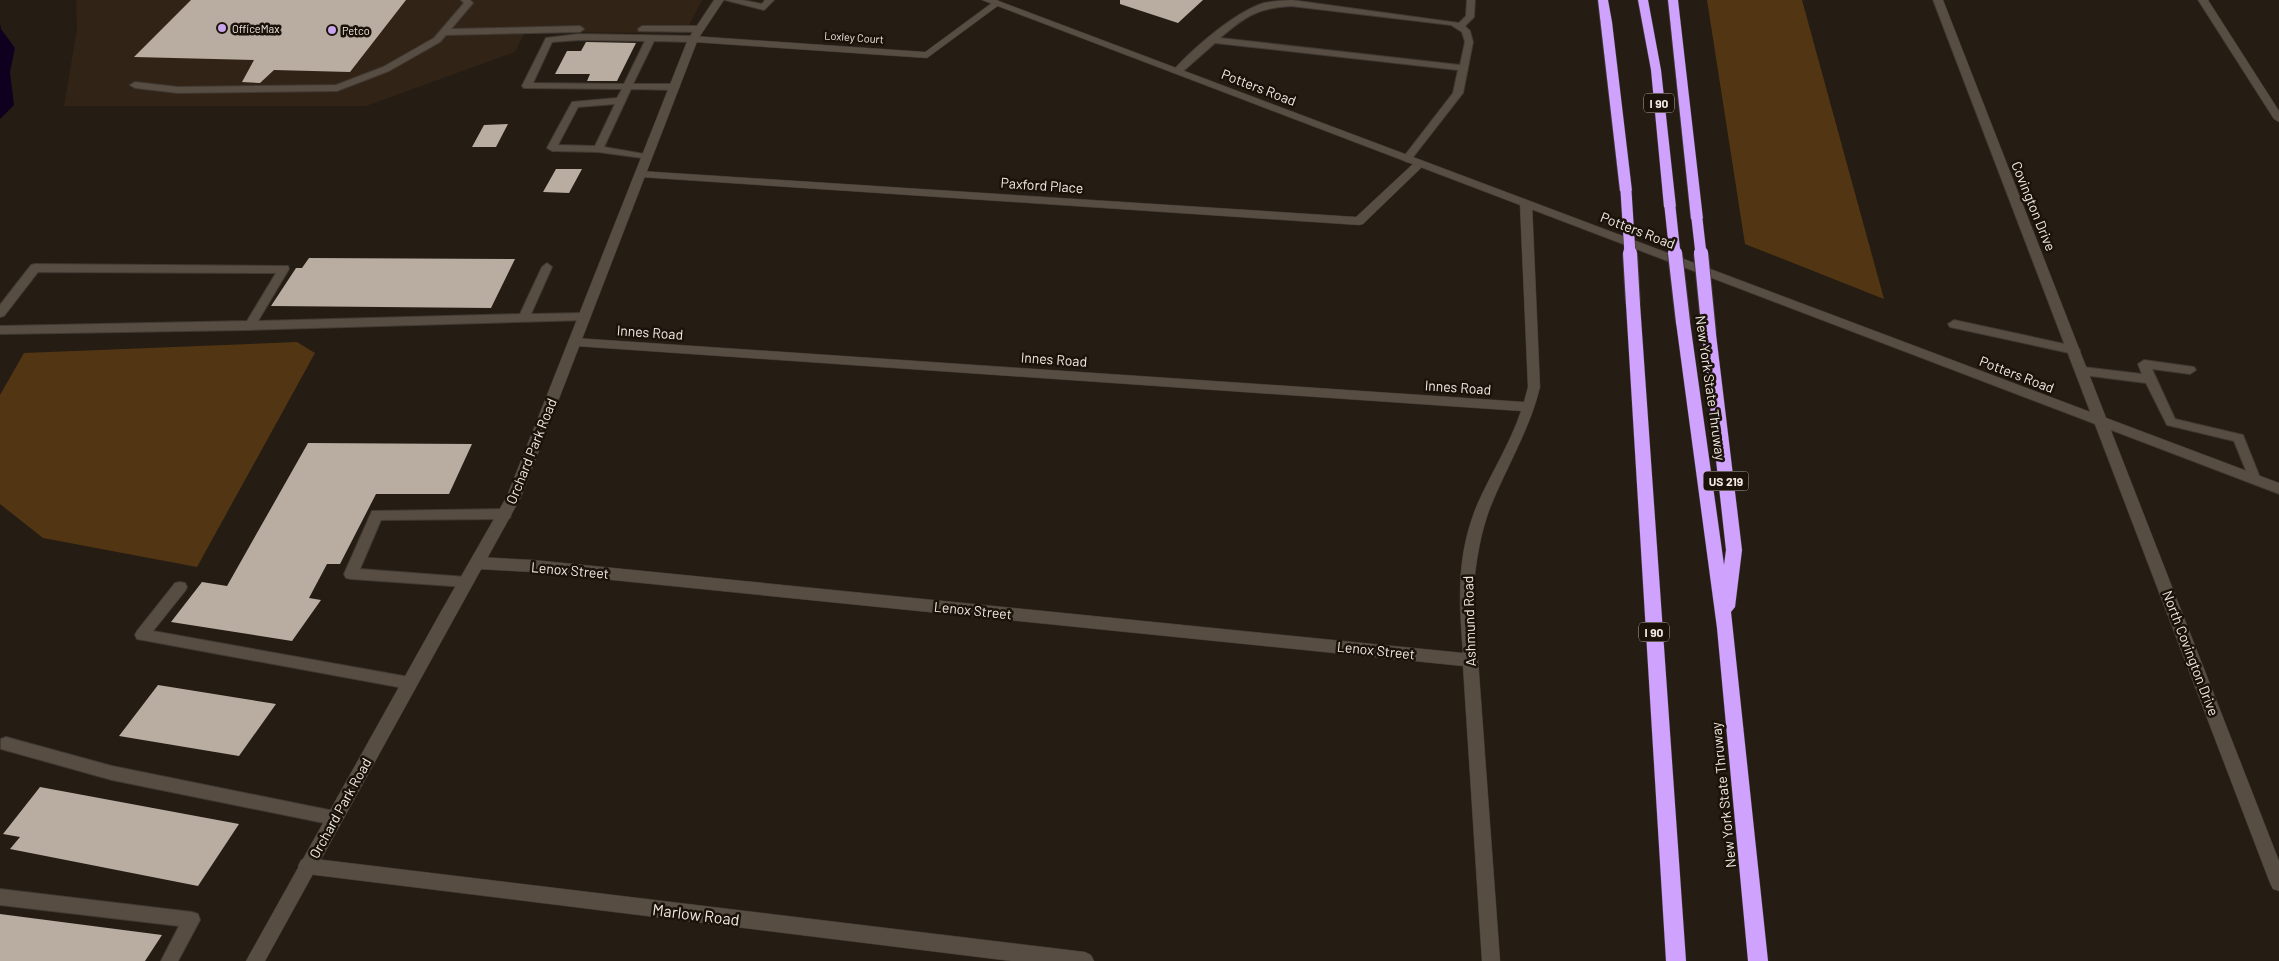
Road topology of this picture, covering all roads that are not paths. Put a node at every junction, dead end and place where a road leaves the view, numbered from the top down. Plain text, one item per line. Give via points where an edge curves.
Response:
1 (465, 0) edge
2 (719, 0) edge
3 (729, 0) edge
4 (770, 0) edge
5 (1471, 0) edge
6 (1603, 0) edge
7 (1643, 0) edge
8 (1673, 0) edge
9 (1938, 0) edge
10 (2203, 0) edge
11 (992, 1) edge
12 (1460, 27) junction
13 (444, 32) junction
14 (696, 34) junction
15 (651, 37) junction
16 (1215, 40) junction
17 (1464, 68) junction
18 (1177, 72) junction
19 (135, 85) dead end
20 (674, 86) junction
21 (627, 87) junction
22 (620, 101) junction
23 (2279, 119) edge
24 (598, 149) junction
25 (646, 157) junction
26 (1407, 159) junction
27 (1419, 164) junction
28 (640, 174) junction
29 (1526, 204) junction
30 (547, 267) dead end
31 (0, 313) edge
32 (584, 317) junction
33 (524, 318) junction
34 (1954, 324) dead end
35 (248, 326) junction
36 (0, 330) edge
37 (575, 342) junction
38 (2074, 350) junction
39 (2190, 370) dead end
40 (2083, 371) junction
41 (2150, 379) junction
42 (1530, 407) junction
43 (2103, 423) junction
44 (2255, 480) junction
45 (2279, 489) edge
46 (505, 514) junction
47 (476, 563) junction
48 (466, 582) junction
49 (180, 587) dead end
50 (1725, 628) junction
51 (1470, 660) junction
52 (408, 684) junction
53 (6, 744) dead end
54 (334, 818) junction
55 (308, 866) junction
56 (2279, 883) edge
57 (0, 897) edge
58 (169, 961) edge
59 (255, 961) edge
60 (1085, 961) edge
61 (1491, 961) edge
62 (1676, 961) edge
63 (1758, 961) edge

1 - 13 lane via 469,3
2 - 14 street, Orchard Park Road
3 - 4 lane via 764,6
5 - 12 lane via 1470,17
6 - 62 highway, I 90, bridge via 1626,191
7 - 50 highway, New York State Thruway / I 90, bridge via 1656,70 1684,322
8 - 50 highway, US 219, bridge via 1734,550
9 - 38 street, Covington Drive
10 - 23 street
11 - 14 street, Loxley Court via 927,55
11 - 18 street, Potters Road
12 - 16 lane via 1454,22 1291,3 1270,4 1240,18
12 - 17 lane via 1466,32 1469,42
13 - 14 lane
13 - 19 lane via 438,40 386,69 337,88 178,90
14 - 15 lane
14 - 20 street, Orchard Park Road
15 - 21 lane
15 - 21 lane via 579,36 549,40 527,86
16 - 17 lane
16 - 18 lane
17 - 26 lane via 1458,93
18 - 26 street, Potters Road
20 - 21 lane
20 - 25 street, Orchard Park Road
21 - 22 lane
22 - 24 lane
22 - 24 lane via 575,104 552,148
24 - 25 lane
25 - 28 street, Orchard Park Road
26 - 27 street, Potters Road
27 - 28 street, Paxford Place via 1359,221
27 - 29 street, Potters Road
28 - 32 street, Orchard Park Road
29 - 42 street, Ashmund Road via 1535,372
29 - 43 street, Potters Road
30 - 33 lane
31 - 35 lane via 35,268 284,269
32 - 33 lane
32 - 37 street, Orchard Park Road
33 - 35 lane
34 - 38 lane
35 - 36 lane
37 - 42 street, Innes Road
37 - 46 street, Orchard Park Road
38 - 40 street, Covington Drive
39 - 41 lane via 2144,364
40 - 41 lane
40 - 43 street, Covington Drive
41 - 44 lane via 2171,422 2239,438
42 - 51 street, Ashmund Road via 1484,507 1470,550 1466,591
43 - 44 street, Potters Road
43 - 56 street, North Covington Drive
44 - 45 street, Potters Road
46 - 47 street, Orchard Park Road
46 - 48 lane via 377,515 351,574
47 - 48 street, Orchard Park Road
47 - 51 street, Lenox Street via 533,566
48 - 52 street, Orchard Park Road
49 - 52 lane via 142,635
50 - 63 highway, New York State Thruway / I 90
51 - 61 street, Ashmund Road
52 - 54 street, Orchard Park Road
53 - 54 lane via 112,773
54 - 55 street, Orchard Park Road
55 - 59 street, Orchard Park Road
55 - 60 street, Marlow Road
57 - 58 lane via 192,920

